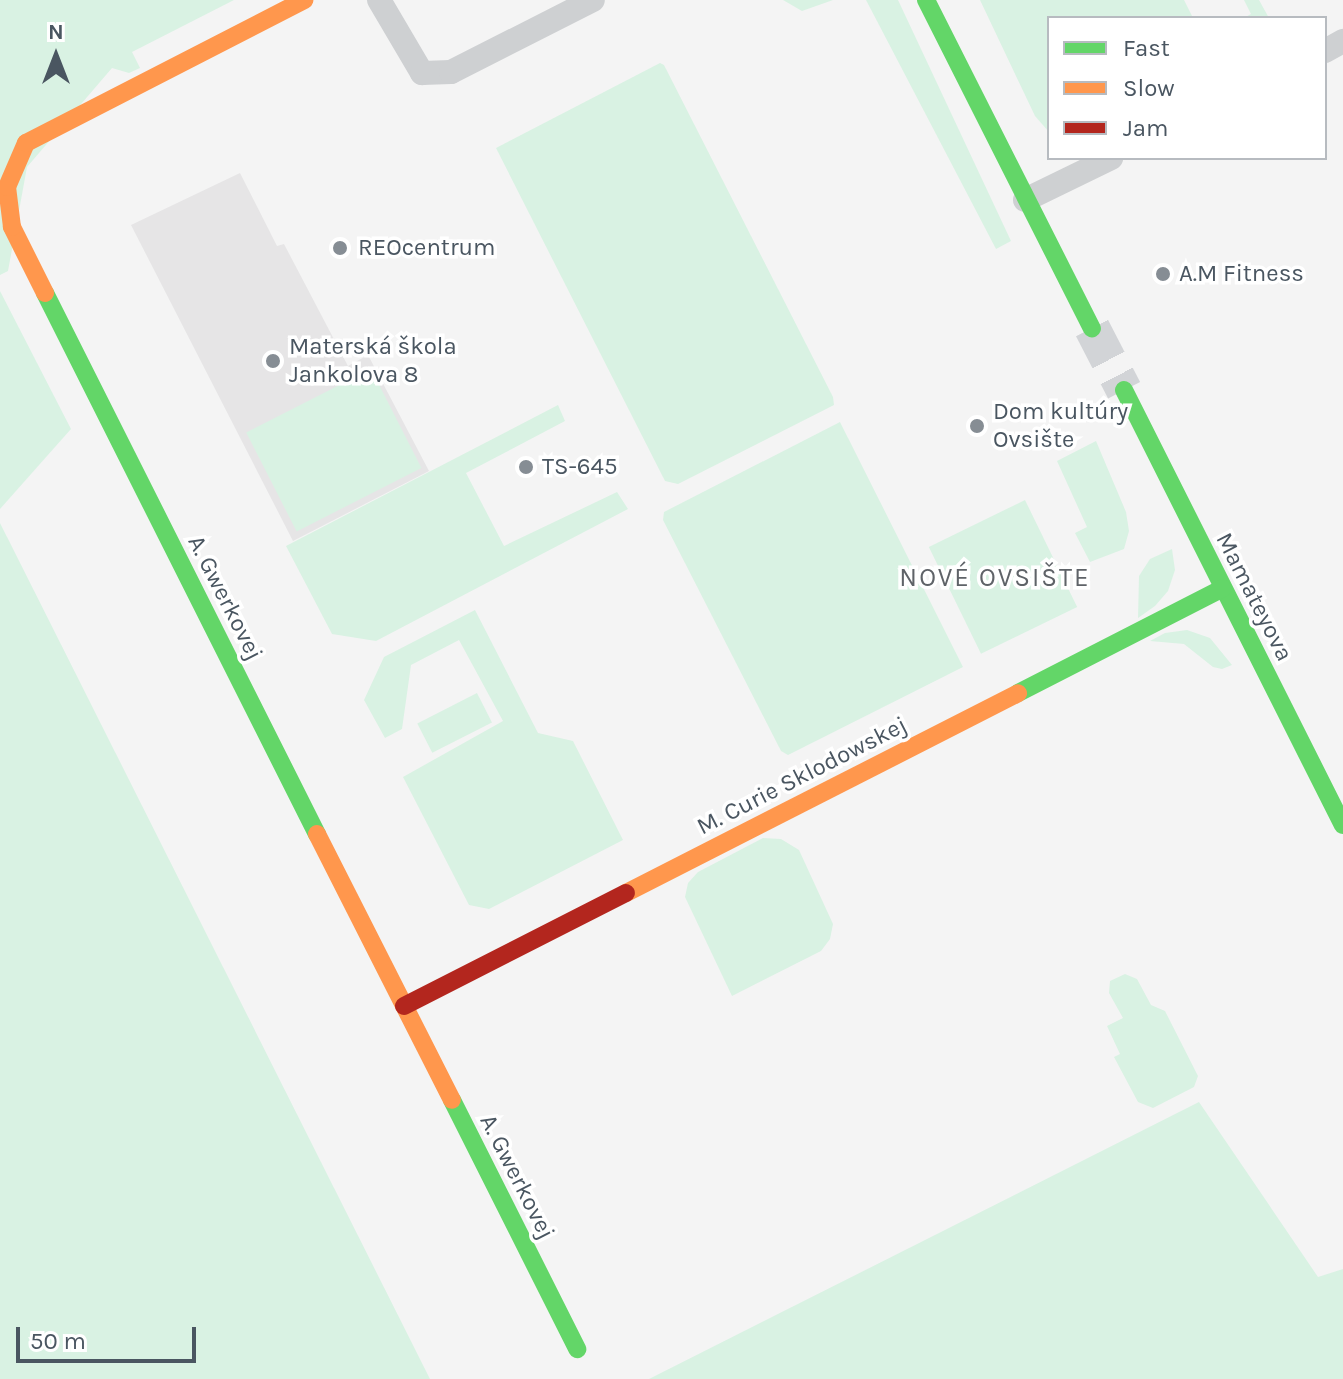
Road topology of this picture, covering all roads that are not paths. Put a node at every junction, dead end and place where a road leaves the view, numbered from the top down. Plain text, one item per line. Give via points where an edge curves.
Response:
1 (304, 0) edge
2 (379, 0) edge
3 (593, 0) edge
4 (926, 0) edge
5 (1107, 160) edge
6 (4, 189) edge
7 (1025, 200) junction
8 (1092, 328) tunnel mouth
9 (1124, 390) tunnel mouth
10 (1223, 588) junction
11 (1343, 825) edge
12 (404, 1006) junction
13 (577, 1349) dead end

1 - 6 street, A. Gwerkovej via 26,143
2 - 3 street via 422,73 451,72
4 - 7 street
5 - 7 street
6 - 12 street, A. Gwerkovej via 12,227
7 - 8 street
9 - 10 street, Mamateyova
10 - 11 street, Mamateyova
10 - 12 street, M. Curie Sklodowskej
12 - 13 street, A. Gwerkovej

